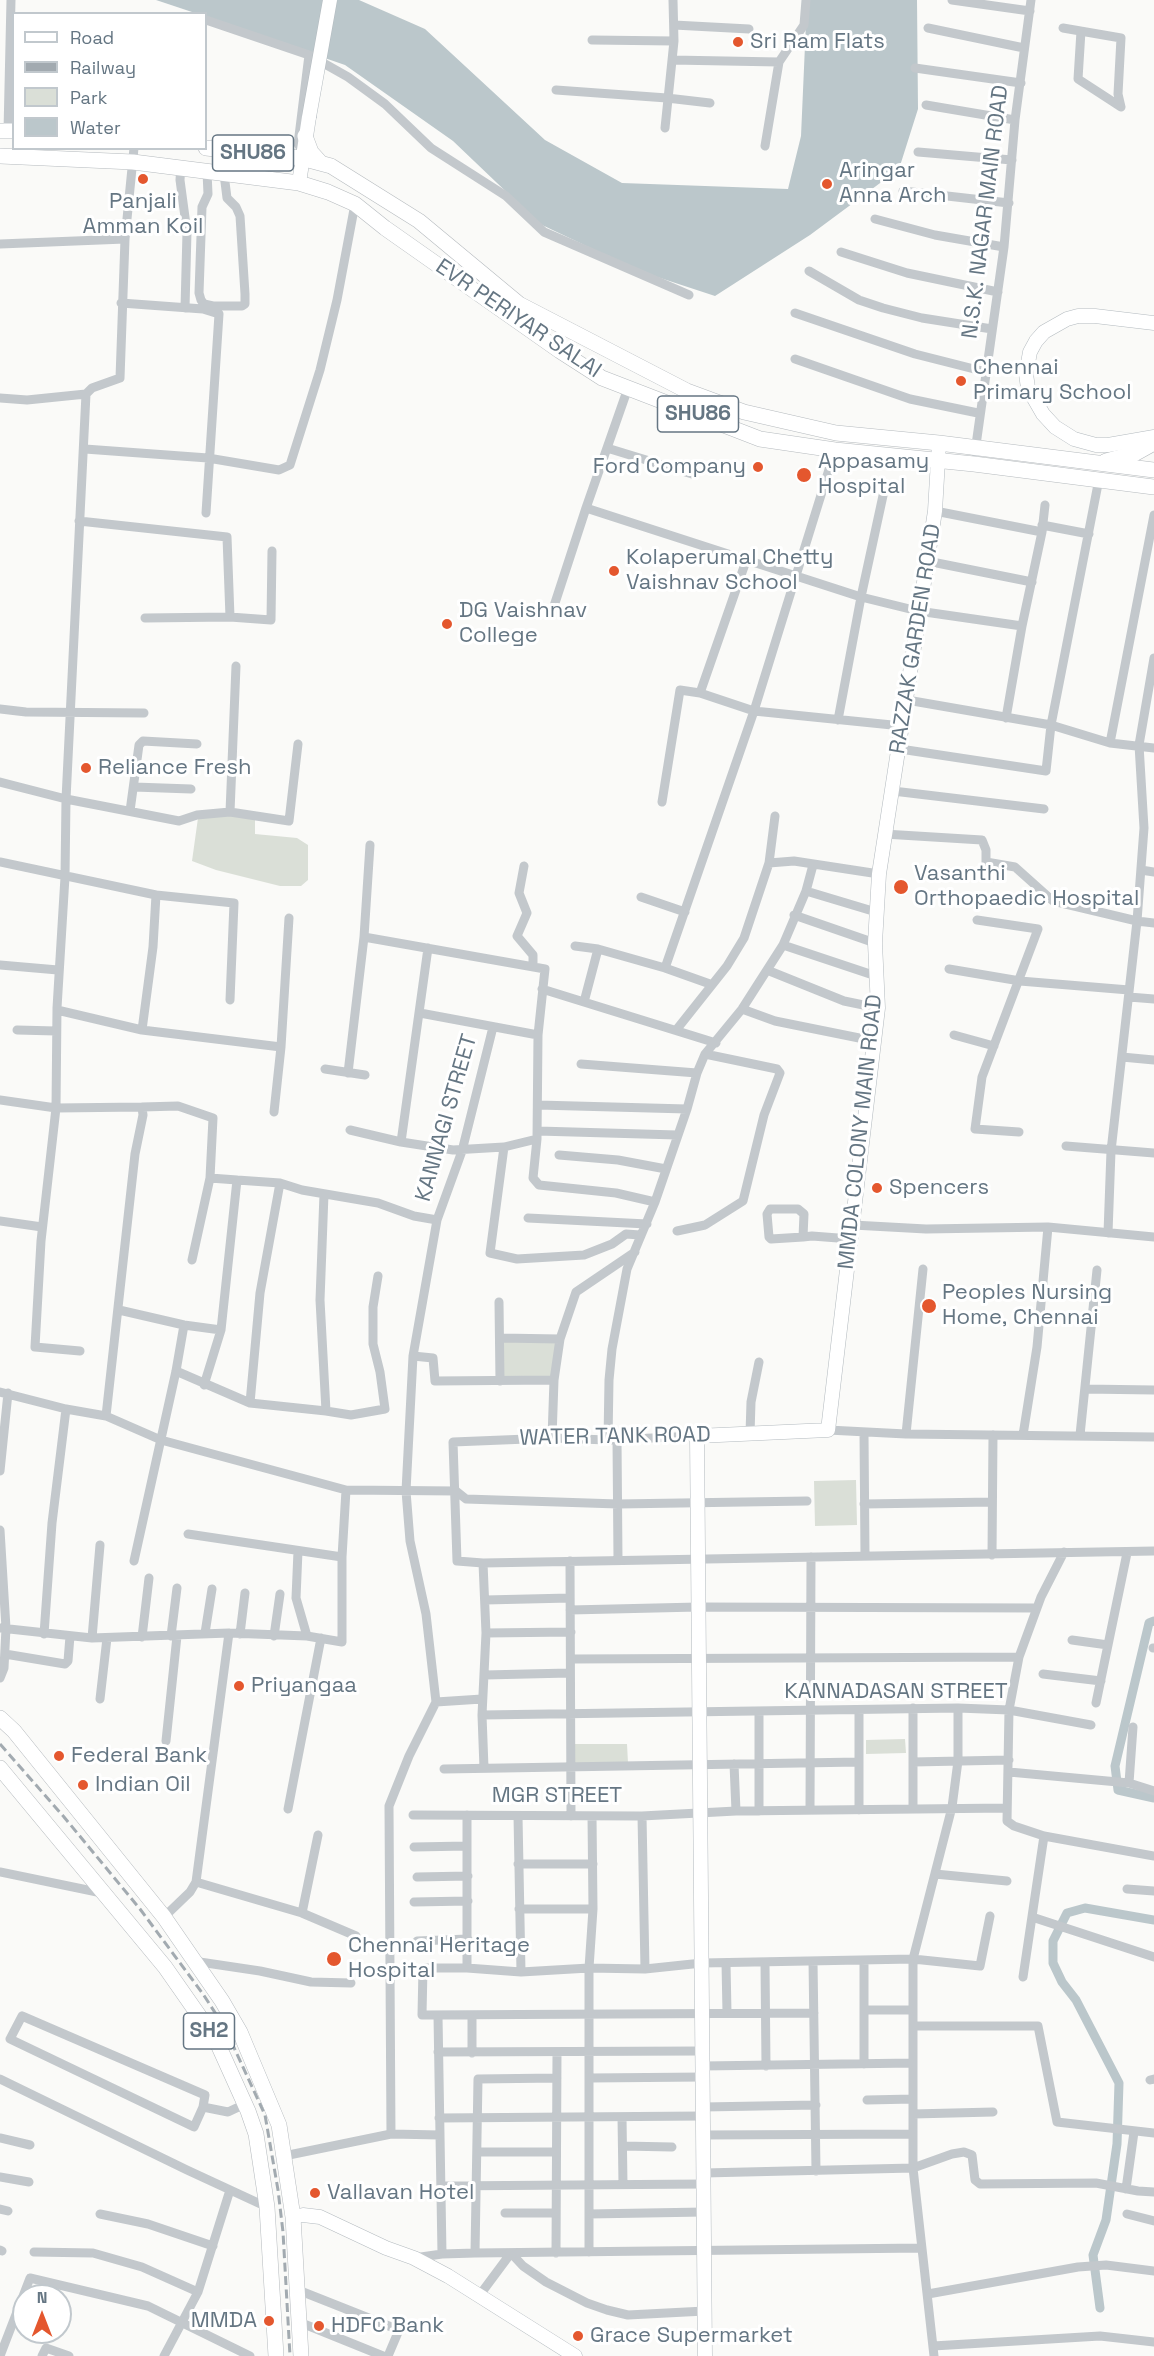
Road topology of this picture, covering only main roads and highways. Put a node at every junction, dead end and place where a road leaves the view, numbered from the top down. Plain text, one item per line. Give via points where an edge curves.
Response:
1 (207, 148) edge
2 (303, 148) junction
3 (134, 155) edge
4 (0, 156) edge
5 (321, 162) junction
6 (1154, 443) edge
7 (975, 456) junction
8 (1094, 463) junction
9 (1154, 470) edge
10 (1154, 488) edge
11 (0, 1718) edge
12 (2, 1774) edge
13 (276, 2356) edge
14 (301, 2356) edge

1 - 2 main road, EVR PERIYAR SALAI / SHU86
2 - 5 main road, EVR PERIYAR SALAI / SHU86
2 - 5 main road
3 - 4 main road, EVR PERIYAR SALAI / SHU86
3 - 7 main road, EVR PERIYAR SALAI / SHU86 via 207,172 299,183 355,204 602,378 760,439 939,461
5 - 7 main road, EVR PERIYAR SALAI / SHU86 via 419,221 519,304 687,392 789,424 836,433 939,443
6 - 8 main road via 1136,453
7 - 8 main road, EVR PERIYAR SALAI / SHU86
7 - 10 main road, EVR PERIYAR SALAI / SHU86
8 - 9 main road, EVR PERIYAR SALAI / SHU86
11 - 14 main road, SH2 via 164,1917 240,2032 279,2125 293,2217
12 - 13 main road, SH2 via 165,1967 216,2040 256,2134 267,2207

